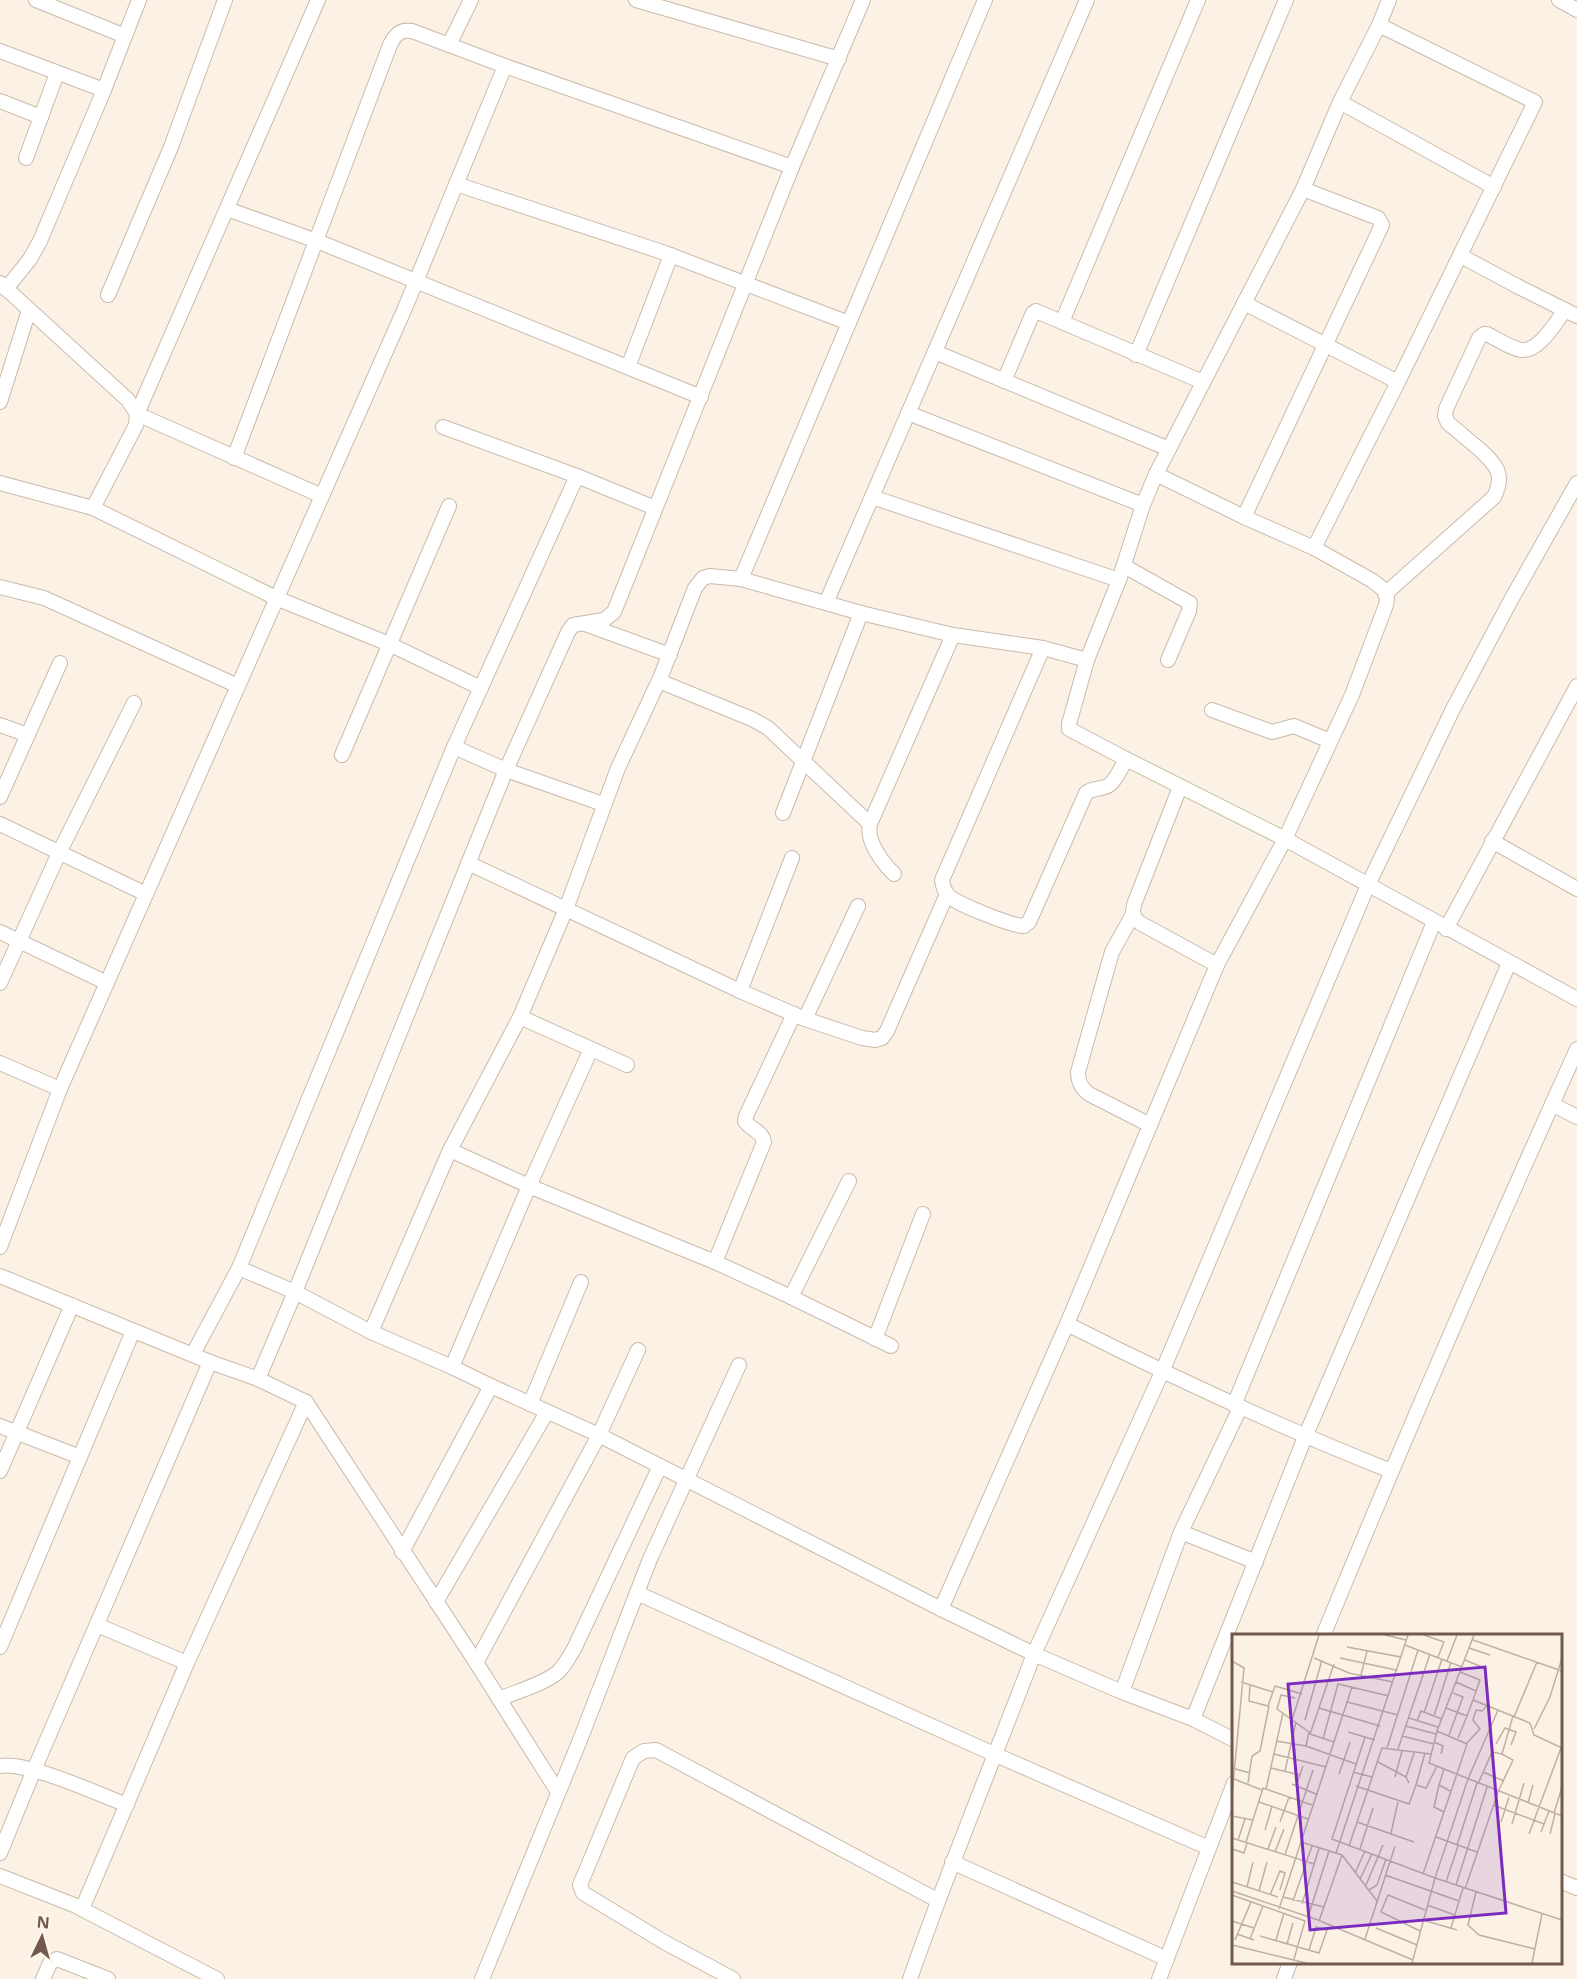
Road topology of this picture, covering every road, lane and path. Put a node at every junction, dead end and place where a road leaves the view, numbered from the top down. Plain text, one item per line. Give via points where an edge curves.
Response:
1 (36, 0) edge
2 (138, 0) edge
3 (225, 0) edge
4 (318, 0) edge
5 (471, 0) edge
6 (636, 0) edge
7 (863, 0) edge
8 (985, 0) edge
9 (1086, 0) edge
10 (1198, 0) edge
11 (1286, 0) edge
12 (1389, 0) edge
13 (1559, 0) edge
14 (1577, 9) edge
15 (1379, 25) junction
16 (125, 36) junction
17 (450, 45) junction
18 (0, 51) edge
19 (839, 59) junction
20 (505, 66) junction
21 (57, 72) junction
22 (104, 90) junction
23 (0, 101) edge
24 (1340, 102) junction
25 (41, 117) junction
26 (26, 158) dead end
27 (792, 167) junction
28 (456, 184) junction
29 (1494, 187) junction
30 (1303, 189) junction
31 (227, 209) junction
32 (317, 241) junction
33 (671, 255) junction
34 (1461, 256) junction
35 (417, 281) junction
36 (746, 285) junction
37 (3, 286) edge
38 (108, 295) dead end
39 (1244, 303) junction
40 (29, 310) junction
41 (1571, 313) edge
42 (1062, 322) junction
43 (849, 323) junction
44 (1326, 345) junction
45 (935, 352) junction
46 (1136, 354) junction
47 (628, 367) junction
48 (1004, 381) junction
49 (1203, 382) junction
50 (1398, 382) junction
51 (700, 397) junction
52 (0, 402) edge
53 (908, 413) junction
54 (137, 414) junction
55 (443, 427) dead end
56 (1168, 449) junction
57 (234, 458) junction
58 (1156, 474) junction
59 (577, 476) junction
60 (0, 483) edge
61 (1577, 483) edge
62 (322, 496) junction
63 (872, 497) junction
64 (1143, 505) junction
65 (449, 506) dead end
66 (93, 508) junction
67 (655, 508) junction
68 (1244, 517) junction
69 (1314, 548) junction
70 (1124, 566) junction
71 (741, 579) junction
72 (1119, 580) junction
73 (0, 587) edge
74 (1385, 594) junction
75 (276, 598) junction
76 (826, 603) junction
77 (861, 613) junction
78 (583, 623) junction
79 (953, 635) junction
80 (389, 644) junction
81 (1043, 648) junction
82 (670, 654) junction
83 (1087, 660) junction
84 (1168, 660) dead end
85 (60, 663) dead end
86 (659, 681) junction
87 (238, 686) junction
88 (1577, 686) edge
89 (481, 688) junction
90 (134, 703) dead end
91 (1212, 710) dead end
92 (0, 725) edge
93 (28, 735) junction
94 (1330, 741) junction
95 (454, 747) junction
96 (342, 755) dead end
97 (1126, 759) junction
98 (803, 761) junction
99 (506, 770) junction
100 (1180, 787) junction
101 (0, 797) edge
102 (603, 804) junction
103 (783, 813) dead end
104 (0, 824) edge
105 (870, 824) junction
106 (1285, 839) junction
107 (1492, 841) junction
108 (59, 853) junction
109 (792, 858) dead end
110 (468, 863) junction
111 (894, 874) dead end
112 (1368, 885) junction
113 (1577, 889) edge
114 (146, 894) junction
115 (947, 894) junction
116 (858, 906) dead end
117 (566, 909) junction
118 (1133, 914) junction
119 (1440, 925) junction
120 (0, 932) edge
121 (19, 940) junction
122 (1509, 963) junction
123 (1217, 965) junction
124 (0, 983) edge
125 (107, 983) junction
126 (740, 991) junction
127 (1577, 999) edge
128 (520, 1017) junction
129 (800, 1017) junction
130 (591, 1049) junction
131 (1577, 1049) edge
132 (0, 1063) edge
133 (627, 1065) dead end
134 (60, 1089) junction
135 (1552, 1104) junction
136 (1577, 1117) edge
137 (1150, 1125) junction
138 (450, 1150) junction
139 (849, 1181) dead end
140 (529, 1186) junction
141 (923, 1214) dead end
142 (0, 1247) edge
143 (715, 1262) junction
144 (239, 1268) junction
145 (0, 1276) edge
146 (581, 1282) dead end
147 (295, 1292) junction
148 (791, 1297) junction
149 (72, 1305) junction
150 (1067, 1324) junction
151 (133, 1331) junction
152 (371, 1332) junction
153 (875, 1339) junction
154 (891, 1346) dead end
155 (638, 1350) dead end
156 (193, 1354) junction
157 (210, 1362) junction
158 (739, 1365) dead end
159 (452, 1366) junction
160 (1162, 1372) junction
161 (258, 1379) junction
162 (491, 1386) junction
163 (306, 1402) junction
164 (530, 1404) junction
165 (1237, 1406) junction
166 (547, 1412) junction
167 (0, 1426) edge
168 (16, 1433) junction
169 (599, 1435) junction
170 (1305, 1437) junction
171 (80, 1457) junction
172 (660, 1466) junction
173 (0, 1471) edge
174 (1391, 1471) junction
175 (688, 1480) junction
176 (1182, 1532) junction
177 (402, 1552) junction
178 (1257, 1562) junction
179 (637, 1593) junction
180 (436, 1602) junction
181 (941, 1609) junction
182 (97, 1625) junction
183 (1323, 1634) edge
184 (0, 1647) edge
185 (1034, 1654) junction
186 (187, 1663) junction
187 (476, 1663) junction
188 (1122, 1692) junction
189 (499, 1699) junction
190 (1193, 1719) junction
191 (1232, 1739) edge
192 (996, 1755) junction
193 (0, 1766) edge
194 (34, 1770) junction
195 (1232, 1786) edge
196 (558, 1792) junction
197 (127, 1805) junction
198 (1209, 1848) junction
199 (0, 1853) edge
200 (952, 1862) junction
201 (0, 1876) edge
202 (1562, 1882) edge
203 (1577, 1888) edge
204 (938, 1899) junction
205 (82, 1909) junction
206 (1167, 1959) junction
207 (1289, 1964) edge
208 (43, 1979) edge
209 (108, 1979) edge
210 (217, 1979) edge
211 (482, 1979) edge
212 (733, 1979) edge
213 (910, 1979) edge
214 (1159, 1979) edge
215 (1284, 1979) edge

1 - 16 street
2 - 16 street
3 - 38 street via 171,147
4 - 31 street
5 - 17 street
6 - 19 street
7 - 19 street
8 - 43 street
9 - 45 street
10 - 42 street
11 - 46 street
12 - 15 street
13 - 14 street
15 - 24 street
15 - 29 street via 1535,102
16 - 22 street
17 - 20 street
17 - 32 street via 412,31 394,35
18 - 21 street
19 - 27 street
20 - 27 street
20 - 28 street
21 - 22 street
21 - 25 street
22 - 37 street via 40,241 30,259
23 - 25 street
24 - 29 street
24 - 30 street
25 - 26 street
27 - 36 street
28 - 33 street
28 - 35 street
29 - 34 street
30 - 39 street
30 - 44 street via 1378,218 1382,225
31 - 32 street
31 - 54 street
32 - 35 street
32 - 57 street
33 - 36 street
33 - 47 street
34 - 41 street
34 - 50 street
35 - 47 street
35 - 62 street
36 - 43 street
36 - 51 street
37 - 40 street
39 - 44 street
39 - 49 street
40 - 52 street
40 - 54 street via 128,400
41 - 74 street via 1527,350 1487,334 1479,338 1445,416 1448,423 1494,462 1500,480 1498,489 1494,497
42 - 46 street
42 - 48 street via 1034,311
43 - 71 street
44 - 50 street
44 - 68 street
45 - 48 street
45 - 53 street
46 - 49 street
47 - 51 street
48 - 56 street
49 - 56 street
50 - 69 street
51 - 67 street
53 - 63 street
53 - 64 street
54 - 57 street
54 - 66 street via 136,425
55 - 59 street
56 - 58 street
57 - 62 street
58 - 64 street
58 - 68 street
59 - 67 street
59 - 89 street
60 - 66 street
61 - 112 street via 1454,707
62 - 75 street
63 - 72 street
63 - 76 street
64 - 70 street
65 - 80 street
66 - 75 street
67 - 78 street via 614,612 604,620
68 - 69 street
69 - 74 street via 1373,581
70 - 72 street
70 - 84 street via 1190,603
71 - 76 street
71 - 82 street via 710,576 698,583
72 - 83 street
73 - 87 street via 44,598
74 - 94 street via 1386,605
75 - 80 street
75 - 87 street
76 - 77 street
77 - 79 street
77 - 98 street
78 - 82 street
78 - 99 street via 573,625 568,632
79 - 81 street
79 - 105 street
80 - 89 street
80 - 96 street
81 - 83 street
81 - 115 street via 942,880
82 - 86 street
83 - 97 street via 1069,729
85 - 93 street
86 - 98 street via 752,719 768,728
86 - 102 street
87 - 114 street
88 - 107 street
89 - 95 street
90 - 108 street
91 - 94 street via 1272,732 1294,726
92 - 93 street
93 - 101 street
94 - 106 street
95 - 99 street
95 - 144 street
97 - 100 street
97 - 115 street via 1110,785 1086,793 1036,908 1024,926 963,904
98 - 103 street
98 - 105 street
99 - 102 street
99 - 110 street
100 - 106 street
100 - 118 street
102 - 117 street
104 - 108 street
105 - 111 street via 869,836
106 - 112 street
106 - 123 street
107 - 113 street
107 - 119 street
108 - 114 street
108 - 121 street
109 - 126 street
110 - 117 street
110 - 147 street
112 - 119 street
112 - 160 street
114 - 125 street
115 - 129 street via 882,1038 862,1038
116 - 129 street
117 - 126 street
117 - 128 street
118 - 123 street via 1140,923
118 - 137 street via 1112,952 1078,1080 1089,1094
119 - 122 street
119 - 165 street
120 - 121 street
121 - 124 street
121 - 125 street
122 - 127 street
122 - 170 street
123 - 137 street
125 - 134 street
126 - 129 street
128 - 130 street
128 - 138 street
129 - 143 street via 746,1116 747,1124 764,1142
130 - 133 street
130 - 140 street
131 - 135 street
132 - 134 street
134 - 142 street
135 - 136 street
135 - 174 street
137 - 150 street
138 - 140 street
138 - 152 street
139 - 148 street
140 - 143 street
140 - 159 street
141 - 153 street
143 - 148 street
144 - 147 street
144 - 156 street
145 - 149 street
146 - 164 street
147 - 152 street
147 - 161 street
148 - 153 street
149 - 151 street
149 - 168 street
150 - 160 street
150 - 181 street
151 - 156 street
151 - 171 street
152 - 159 street
153 - 154 street
155 - 169 street
156 - 157 street
157 - 161 street
157 - 182 street
158 - 175 street
159 - 162 street
160 - 165 street
160 - 185 street
161 - 163 street
162 - 164 street
162 - 177 street
163 - 177 street
163 - 186 street
164 - 166 street
165 - 170 street
165 - 176 street
166 - 169 street
166 - 180 street
167 - 168 street
168 - 171 street
168 - 173 street
169 - 172 street
169 - 187 street
170 - 174 street
170 - 178 street
171 - 184 street
172 - 175 street
172 - 189 street via 566,1662 542,1681
174 - 183 street
175 - 179 street
175 - 181 street
176 - 178 street
176 - 188 street
177 - 180 street
178 - 190 street
179 - 192 street
179 - 196 street
180 - 187 street
181 - 185 street
182 - 186 street
182 - 194 street
185 - 188 street
185 - 192 street
186 - 197 street
187 - 189 street
188 - 190 street
189 - 196 street
190 - 191 street
192 - 198 street
192 - 200 street
193 - 194 street
194 - 197 street
194 - 199 street
195 - 198 street
196 - 211 street
197 - 205 street
198 - 206 street
200 - 204 street
200 - 206 street
201 - 205 street
202 - 203 street
204 - 212 street via 656,1750 644,1751 633,1758 580,1885 581,1891
204 - 213 street
205 - 210 street
206 - 214 street
207 - 215 street
208 - 209 street via 50,1963 57,1959

